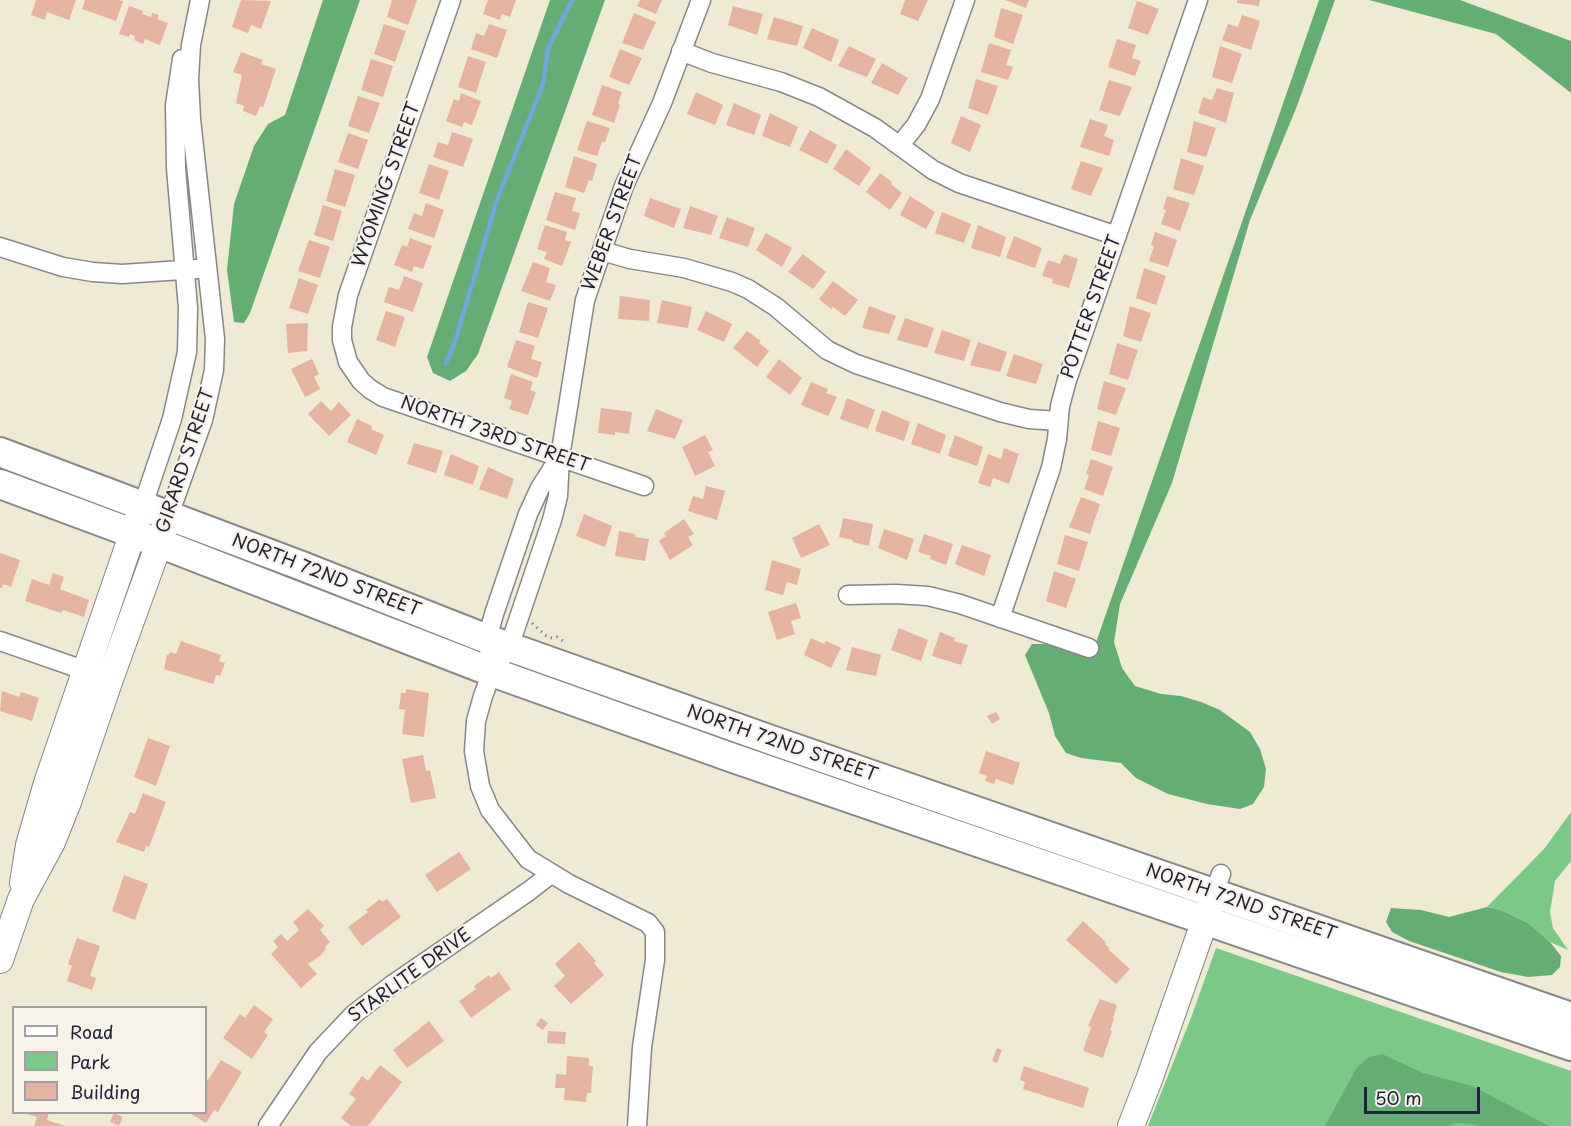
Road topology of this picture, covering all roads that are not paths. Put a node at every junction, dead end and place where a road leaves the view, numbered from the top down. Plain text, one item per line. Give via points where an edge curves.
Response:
1 (200, 0) edge
2 (451, 0) edge
3 (701, 0) edge
4 (965, 0) edge
5 (1198, 0) edge
6 (681, 51) junction
7 (900, 145) junction
8 (1117, 236) junction
9 (0, 247) edge
10 (602, 250) junction
11 (208, 268) junction
12 (185, 270) junction
13 (353, 372) joint
14 (1058, 421) junction
15 (0, 452) edge
16 (560, 457) junction
17 (0, 484) edge
18 (644, 486) dead end
19 (143, 505) junction
20 (169, 515) junction
21 (132, 533) junction
22 (159, 543) junction
23 (848, 595) dead end
24 (1000, 618) junction
25 (0, 641) edge
26 (498, 643) junction
27 (1089, 648) dead end
28 (85, 670) junction
29 (492, 672) junction
30 (110, 679) junction
31 (551, 874) junction
32 (1218, 883) junction
33 (21, 899) junction
34 (1205, 920) junction
35 (0, 960) edge
36 (1571, 1017) edge
37 (1571, 1046) edge
38 (268, 1126) edge
39 (637, 1126) edge
40 (1131, 1126) edge

1 - 11 street, GIRARD STREET via 189,79
1 - 12 street, GIRARD STREET via 177,77 175,105
2 - 13 street, WYOMING STREET via 344,313 342,340
3 - 6 street, WEBER STREET
4 - 7 street via 930,99
5 - 8 street, POTTER STREET
6 - 7 street via 800,89 838,106
6 - 10 street, WEBER STREET via 633,163
7 - 8 street via 933,170 959,183
8 - 14 street, POTTER STREET via 1067,380
9 - 12 street via 93,272
10 - 14 street via 709,274 740,286 776,307 827,350 856,364 1000,412
10 - 16 street, WEBER STREET via 581,317
11 - 12 street
11 - 20 street, GIRARD STREET via 215,339 212,381 203,420
12 - 19 street, GIRARD STREET via 185,363 172,419
13 - 16 street, NORTH 73RD STREET via 383,397
14 - 24 street, POTTER STREET via 1051,468
15 - 19 main road, NORTH 72ND STREET
16 - 18 street, NORTH 73RD STREET
16 - 26 street, WEBER STREET via 528,514
16 - 26 street, WEBER STREET via 552,520
17 - 21 main road, NORTH 72ND STREET
19 - 20 main road, NORTH 72ND STREET
19 - 21 street, GIRARD STREET
20 - 22 street, GIRARD STREET
20 - 26 main road, NORTH 72ND STREET
21 - 22 main road, NORTH 72ND STREET
21 - 28 street, GIRARD STREET
22 - 29 main road, NORTH 72ND STREET
22 - 30 street, GIRARD STREET
23 - 24 street via 915,594
24 - 27 street
25 - 28 street
26 - 29 street, WEBER STREET
26 - 32 main road, NORTH 72ND STREET
28 - 30 street
28 - 33 street, GIRARD STREET via 46,783
29 - 31 street, WEBER STREET via 475,730 475,764 480,786 502,828 528,859
29 - 34 main road, NORTH 72ND STREET
30 - 33 street, GIRARD STREET via 52,842
31 - 38 street, STARLITE DRIVE via 354,1014 318,1052
31 - 39 street, WEBER STREET via 648,923 656,937
32 - 34 street
32 - 36 main road, NORTH 72ND STREET
33 - 35 street, GIRARD STREET
34 - 37 main road, NORTH 72ND STREET
34 - 40 street

